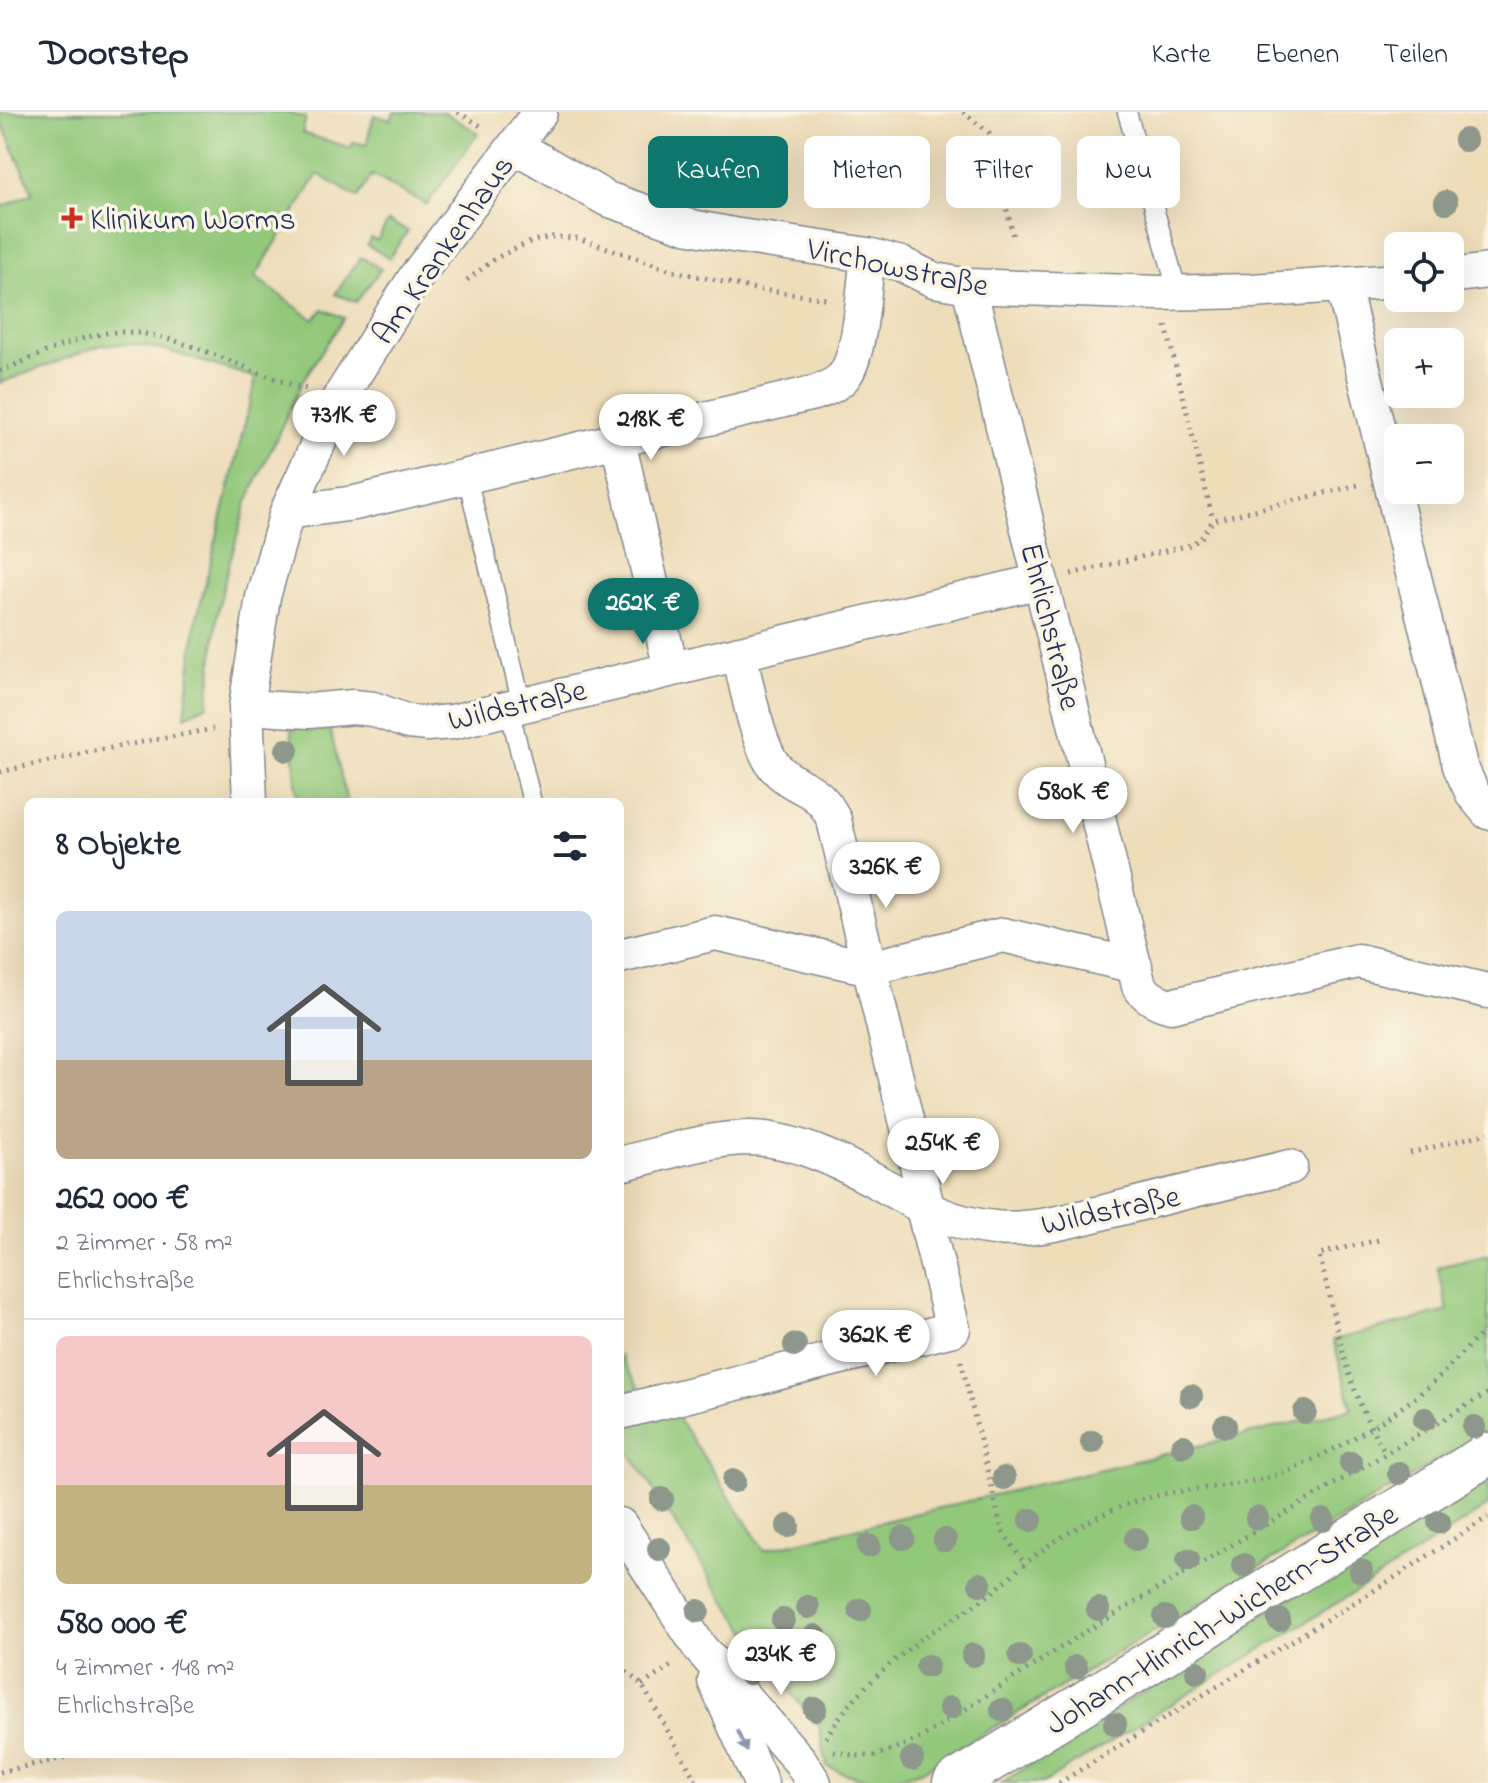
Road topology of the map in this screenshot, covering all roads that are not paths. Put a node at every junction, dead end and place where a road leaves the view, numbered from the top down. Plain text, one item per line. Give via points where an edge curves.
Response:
1 (540, 112) edge
2 (1127, 112) edge
3 (515, 146) junction
4 (868, 255) junction
5 (1488, 271) edge
6 (1464, 274) edge
7 (1384, 282) edge
8 (969, 286) junction
9 (1343, 286) junction
10 (1168, 293) junction
11 (618, 441) junction
12 (467, 477) junction
13 (287, 512) junction
14 (1041, 581) junction
15 (739, 653) junction
16 (671, 669) junction
17 (515, 707) junction
18 (246, 715) junction
19 (250, 798) edge
20 (531, 798) edge
21 (1488, 812) edge
22 (624, 955) edge
23 (1135, 966) junction
24 (870, 968) junction
25 (1488, 991) edge
26 (624, 1163) edge
27 (1290, 1167) dead end
28 (925, 1210) junction
29 (624, 1411) edge
30 (1488, 1454) edge
31 (624, 1531) edge
32 (700, 1648) junction
33 (812, 1763) edge
34 (761, 1783) edge
35 (954, 1783) edge

1 - 3 street, Am Krankenhaus
2 - 10 lane
3 - 4 street, Virchowstraße via 607,199 686,226
3 - 13 street, Am Krankenhaus via 415,278 341,396
4 - 8 street, Virchowstraße via 934,280
4 - 11 street via 856,348 844,377 818,392
5 - 6 street
7 - 9 street, Virchowstraße
8 - 10 street, Virchowstraße
8 - 14 street, Ehrlichstraße
9 - 10 street, Virchowstraße
9 - 21 street via 1460,766
11 - 12 street
11 - 16 street
12 - 13 street via 355,503
12 - 17 lane
13 - 18 street, Am Krankenhaus via 263,597
14 - 15 street, Wildstraße
14 - 23 street, Ehrlichstraße
15 - 16 street, Wildstraße
15 - 24 street via 772,764 819,795 834,820
16 - 17 street, Wildstraße
17 - 18 street, Wildstraße via 427,724 353,707
17 - 20 lane
18 - 19 street, Am Krankenhaus
22 - 24 street via 715,933
23 - 24 street via 1003,935
23 - 25 street, Ehrlichstraße via 1145,994 1171,1006 1358,961
24 - 28 street
26 - 28 street, Wildstraße via 728,1139 781,1142 875,1181
27 - 28 street, Wildstraße via 1029,1227 965,1224
28 - 29 street via 953,1329
30 - 35 street, Johann-Hinrich-Wichern-Straße
31 - 32 street
32 - 33 street
32 -> 34 street

